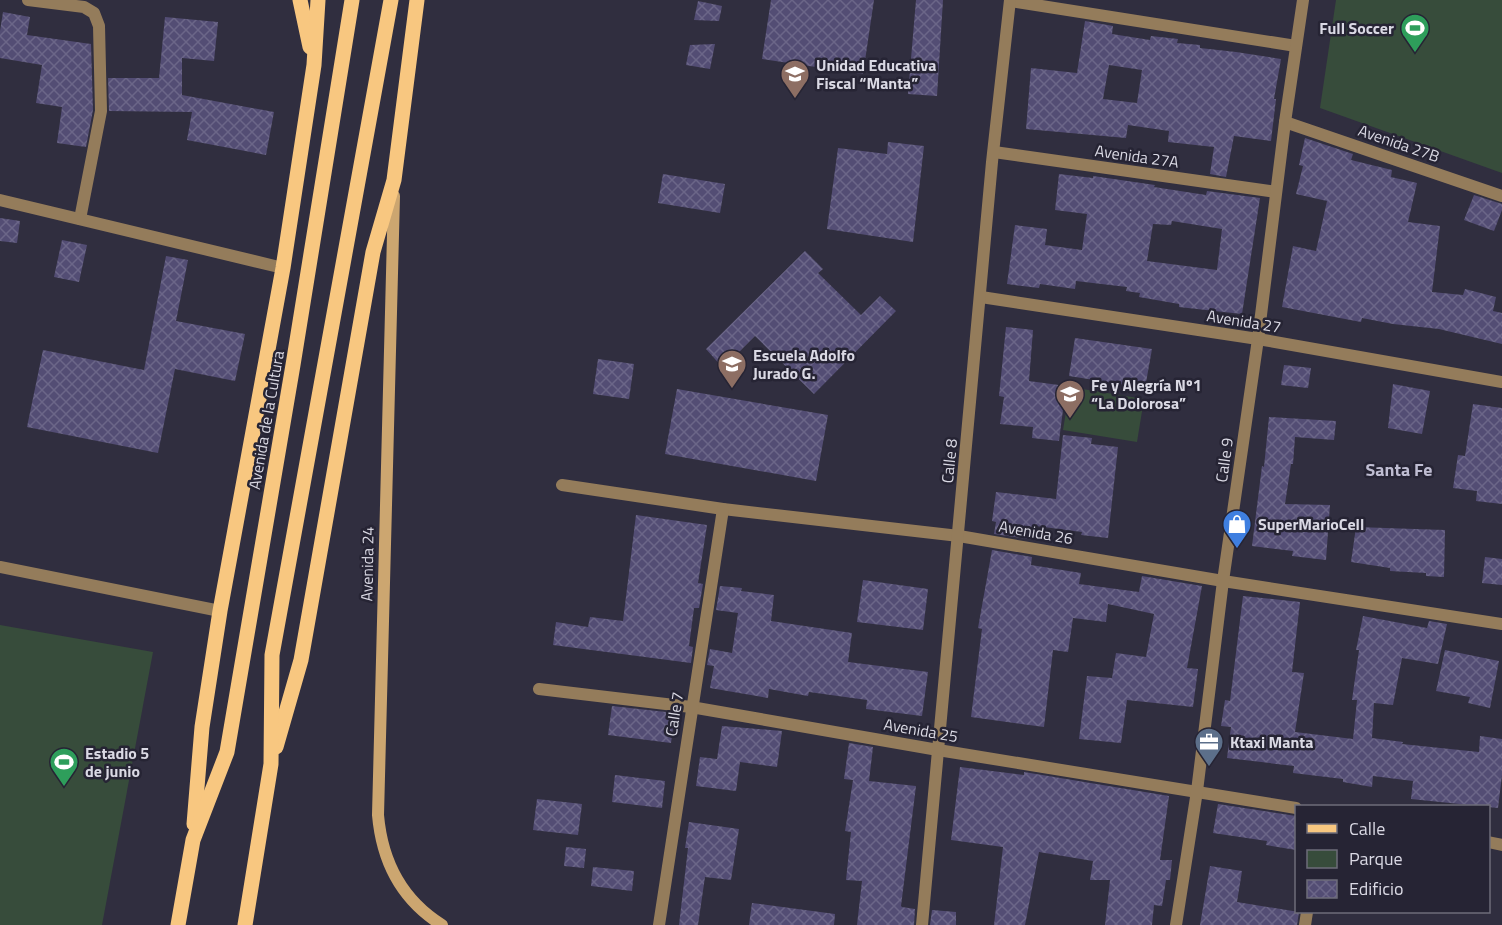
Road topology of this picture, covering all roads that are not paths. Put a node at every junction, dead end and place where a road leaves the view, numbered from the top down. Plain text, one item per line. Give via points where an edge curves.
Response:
1 (28, 0) edge
2 (300, 0) edge
3 (318, 0) edge
4 (352, 0) edge
5 (391, 0) edge
6 (417, 0) edge
7 (1010, 0) edge
8 (1303, 0) edge
9 (1296, 46) junction
10 (314, 65) junction
11 (1285, 122) junction
12 (994, 152) junction
13 (394, 180) junction
14 (1276, 192) junction
15 (1502, 196) edge
16 (0, 200) edge
17 (80, 219) junction
18 (283, 268) junction
19 (981, 297) junction
20 (1258, 339) junction
21 (1502, 382) edge
22 (562, 485) dead end
23 (723, 508) junction
24 (959, 536) junction
25 (0, 567) edge
26 (1223, 581) junction
27 (220, 611) junction
28 (1502, 624) edge
29 (539, 689) dead end
30 (691, 707) junction
31 (938, 750) junction
32 (271, 764) junction
33 (1197, 791) junction
34 (1295, 808) edge
35 (192, 840) junction
36 (178, 925) edge
37 (245, 925) edge
38 (442, 925) edge
39 (659, 925) edge
40 (922, 925) edge
41 (1176, 925) edge

1 - 17 street via 84,7 94,13 99,26 101,111
2 - 10 main road
3 - 10 main road, Avenida de la Cultura
4 - 35 main road, Avenida de la Cultura via 227,752
5 - 32 main road via 272,655
6 - 13 main road
7 - 9 street
7 - 12 street, Calle 8
8 - 9 street, Calle 9
9 - 11 street, Calle 9
10 - 18 main road, Avenida de la Cultura
11 - 14 street, Calle 9
11 - 15 street, Avenida 27B
12 - 14 street, Avenida 27A
12 - 19 street, Calle 8
13 - 32 main road via 373,252 301,660
13 - 38 main road, Avenida 24 via 378,815 383,846 394,874 416,904
14 - 20 street, Calle 9
16 - 17 street
17 - 18 street
18 - 27 main road, Avenida de la Cultura
19 - 20 street, Avenida 27
19 - 24 street, Calle 8
20 - 21 street, Avenida 27
20 - 26 street, Calle 9
22 - 23 street, Avenida 26
23 - 24 street, Avenida 26
23 - 30 street, Calle 7
24 - 26 street, Avenida 26
24 - 31 street, Calle 8
25 - 27 street
26 - 28 street, Avenida 26
26 - 33 street, Calle 9
27 - 35 main road, Avenida de la Cultura via 202,727
29 - 30 street, Avenida 25
30 - 31 street, Avenida 25
30 - 39 street, Calle 7
31 - 33 street, Avenida 25
31 - 40 street, Calle 8
32 - 37 main road
33 - 34 street, Avenida 25
33 - 41 street, Calle 9
35 - 36 main road, Avenida de la Cultura

